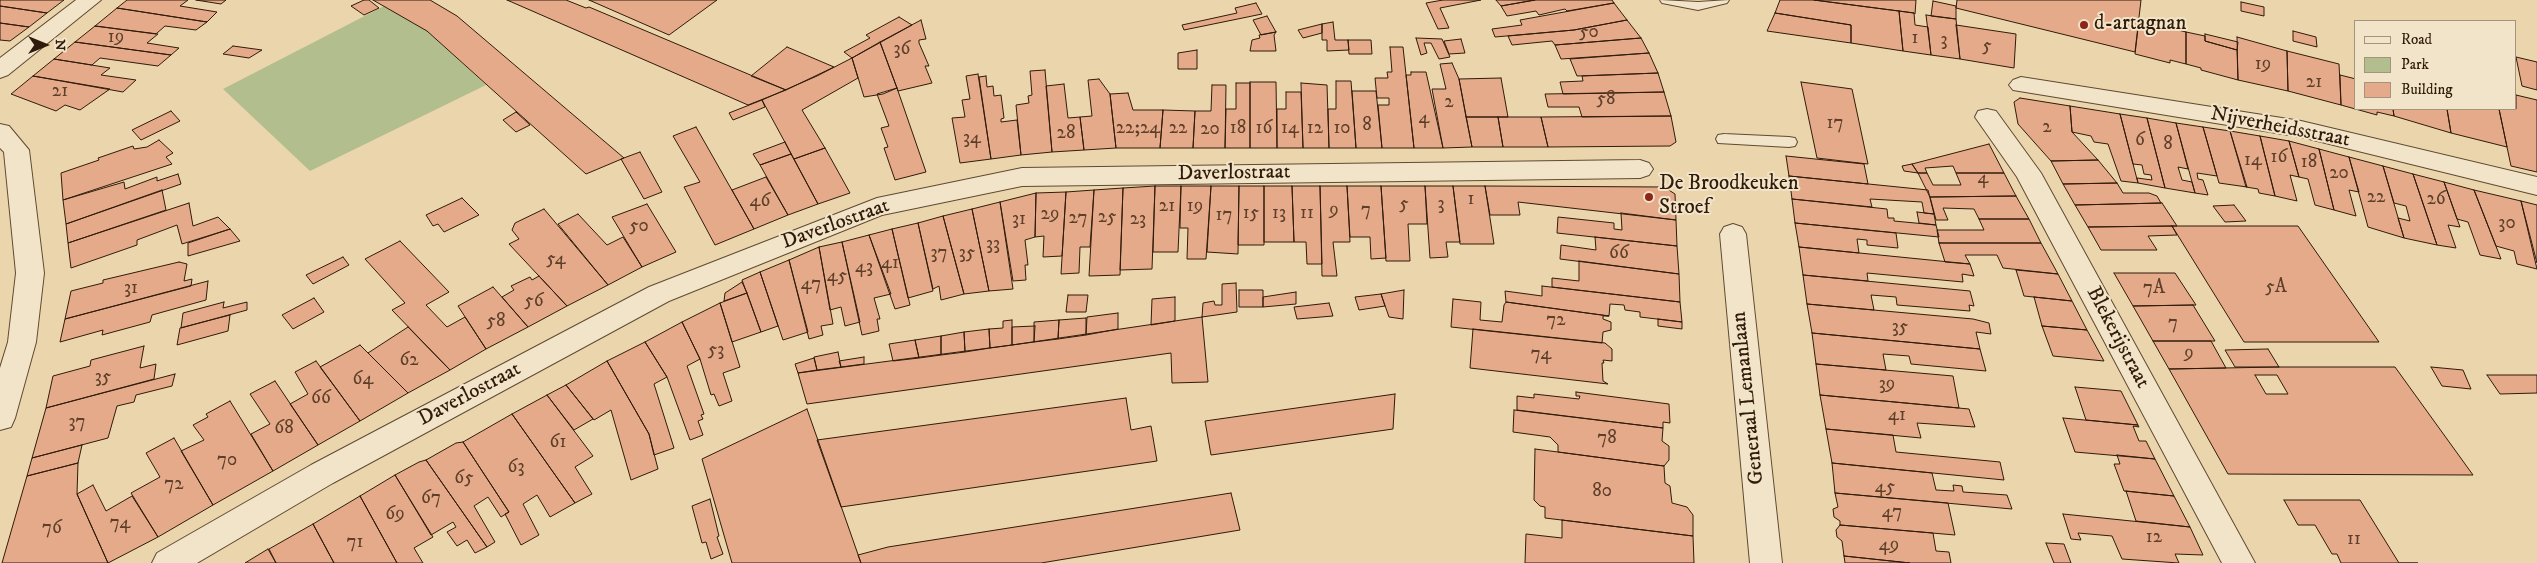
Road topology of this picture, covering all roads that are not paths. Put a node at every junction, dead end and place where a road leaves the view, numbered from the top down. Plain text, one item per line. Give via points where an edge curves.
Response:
1 (90, 0) edge
2 (1667, 0) edge
3 (1722, 0) edge
4 (0, 70) edge
5 (2020, 85) dead end
6 (1987, 117) dead end
7 (0, 132) edge
8 (1724, 139) dead end
9 (1789, 142) dead end
10 (1640, 170) dead end
11 (2537, 186) edge
12 (1733, 234) dead end
13 (0, 418) edge
14 (168, 563) edge
15 (1766, 563) edge
16 (2239, 563) edge

1 - 4 street
2 - 3 lane via 1698,6
5 - 11 street, Nijverheidsstraat via 2301,129
6 - 16 street, Blekerijstraat via 2028,174
7 - 13 street via 16,150 30,272 22,342
8 - 9 lane
10 - 14 street, Daverlostraat via 1022,177 877,206 658,294 322,474
12 - 15 street, Generaal Lemanlaan

